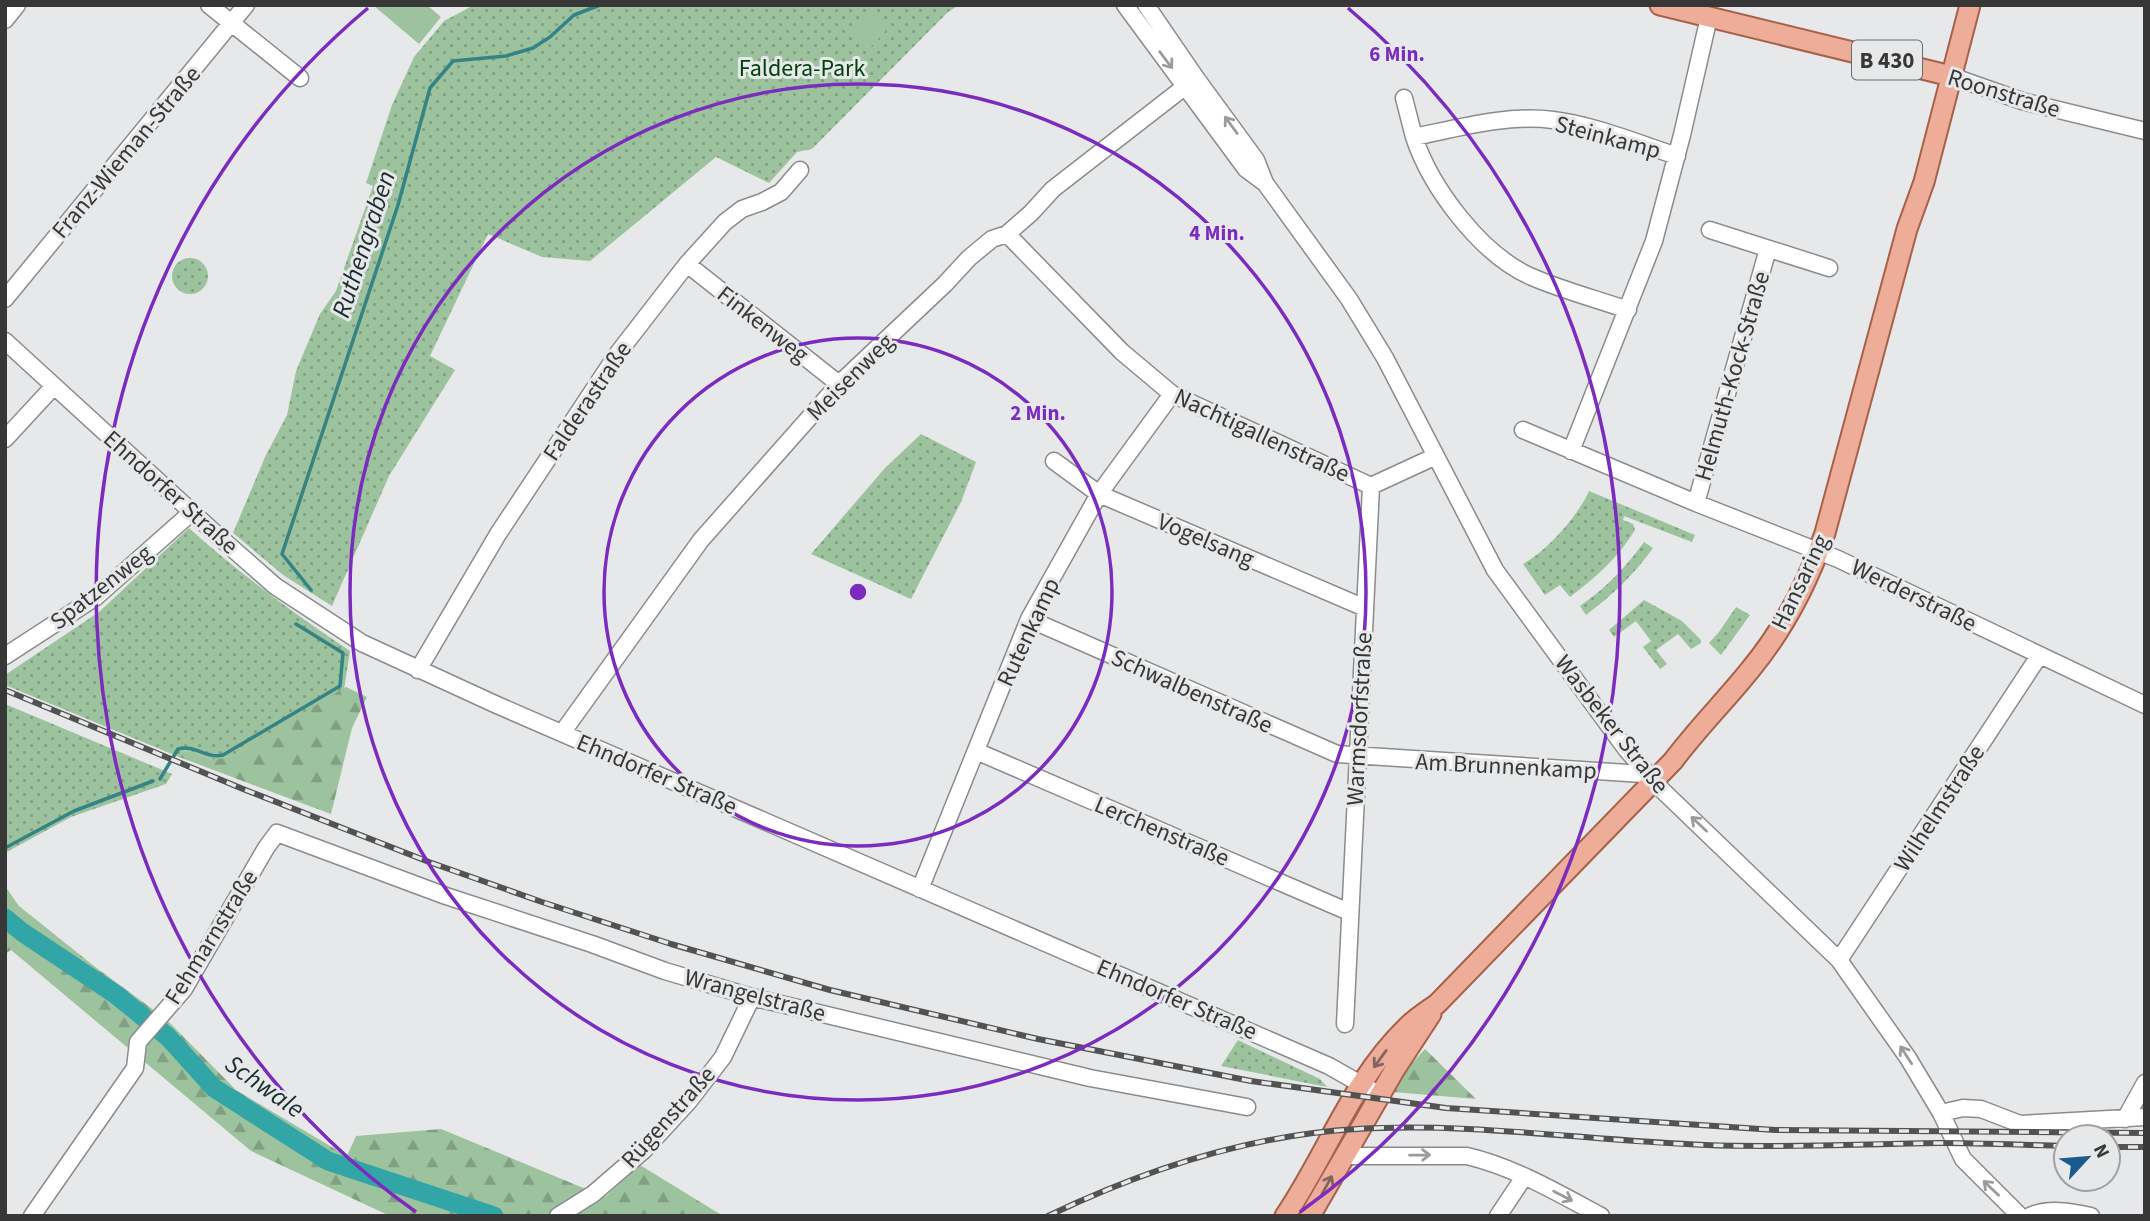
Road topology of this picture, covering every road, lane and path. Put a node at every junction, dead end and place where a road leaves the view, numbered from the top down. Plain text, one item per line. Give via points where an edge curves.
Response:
1 (17, 5) edge
2 (209, 5) edge
3 (246, 5) edge
4 (1125, 5) edge
5 (1146, 5) edge
6 (1660, 5) edge
7 (1970, 5) edge
8 (1709, 17) junction
9 (5, 20) edge
10 (232, 24) junction
11 (1951, 76) junction
12 (300, 78) dead end
13 (1190, 82) junction
14 (1404, 98) dead end
15 (2145, 131) edge
16 (1414, 137) junction
17 (1677, 156) junction
18 (800, 170) dead end
19 (1710, 230) dead end
20 (1007, 234) junction
21 (1768, 249) junction
22 (687, 264) junction
23 (1829, 268) dead end
24 (5, 299) edge
25 (1628, 310) junction
26 (5, 341) edge
27 (839, 384) junction
28 (54, 386) junction
29 (1172, 394) junction
30 (1523, 430) dead end
31 (5, 439) edge
32 (1571, 451) junction
33 (1436, 456) junction
34 (1054, 461) dead end
35 (1371, 486) junction
36 (1099, 494) junction
37 (1696, 503) junction
38 (192, 512) junction
39 (1819, 551) junction
40 (1365, 608) junction
41 (1029, 619) junction
42 (5, 656) edge
43 (2039, 656) junction
44 (418, 670) junction
45 (2145, 705) edge
46 (562, 733) junction
47 (976, 751) junction
48 (1357, 757) junction
49 (1653, 781) junction
50 (277, 833) joint
51 (920, 890) junction
52 (1349, 912) junction
53 (1839, 960) junction
54 (752, 997) junction
55 (1437, 1004) junction
56 (1345, 1024) dead end
57 (2145, 1083) edge
58 (1362, 1084) junction
59 (1380, 1095) junction
60 (1247, 1107) dead end
61 (1941, 1113) junction
62 (2145, 1117) edge
63 (2124, 1119) junction
64 (1345, 1154) junction
65 (1524, 1177) junction
66 (559, 1215) edge
67 (32, 1216) edge
68 (1285, 1216) edge
69 (1310, 1216) edge
70 (1498, 1216) edge
71 (1601, 1216) edge
72 (2020, 1216) edge
73 (2030, 1216) edge
74 (2091, 1216) edge

1 - 9 street
2 - 10 street
3 - 10 street, Franz-Wieman-Straße
4 -> 13 street, Wasbeker Straße
5 - 13 street, Wasbeker Straße
6 - 8 main road, Roonstraße / B 430
7 - 11 main road, Hansaring / B 430
8 - 11 main road, Roonstraße / B 430
8 - 17 street, Steinkamp
10 - 12 street
10 - 24 street, Franz-Wieman-Straße
11 - 15 street, Roonstraße via 2022,101
11 - 39 main road, Hansaring
13 - 20 street, Meisenweg via 1053,188
13 - 33 street, Wasbeker Straße via 1247,169 1265,183 1370,332
14 - 16 street
16 - 17 street, Steinkamp via 1519,119 1552,120
16 - 25 street via 1424,164 1453,210 1510,265
17 - 25 street, Steinkamp via 1657,232
18 - 22 street, Falderastraße via 781,192 725,222
19 - 21 street, Helmuth-Kock-Straße
20 - 27 street, Meisenweg via 969,257
20 - 29 street, Nachtigallenstraße via 1122,352
21 - 23 street, Helmuth-Kock-Straße
21 - 37 street, Helmuth-Kock-Straße
22 - 27 street, Finkenweg
22 - 44 street, Falderastraße via 618,353 505,522
25 - 32 street, Steinkamp
26 - 28 street, Ehndorfer Straße
27 - 46 street, Meisenweg via 701,540
28 - 31 street
28 - 38 street, Ehndorfer Straße
29 - 35 street, Nachtigallenstraße
29 - 36 street, Rutenkamp
30 - 32 street, Werderstraße
32 - 37 street, Werderstraße
33 - 35 street
33 - 49 street, Wasbeker Straße via 1495,570
34 - 36 street, Vogelsang
35 - 40 street, Warmsdorfstraße
36 - 40 street, Vogelsang
36 - 41 street, Rutenkamp
37 - 39 street, Werderstraße
38 - 42 street, Spatzenweg via 96,597
38 - 44 street, Ehndorfer Straße via 275,586 362,643
39 - 43 street, Werderstraße
39 - 49 main road, Hansaring via 1770,643
40 - 48 street, Warmsdorfstraße
41 - 47 street, Rutenkamp
41 - 48 street, Schwalbenstraße via 1337,754
43 - 45 street, Werderstraße
43 - 53 street, Wilhelmstraße
44 - 46 street, Ehndorfer Straße
46 - 51 street, Ehndorfer Straße
47 - 51 street, Rutenkamp
47 - 52 street, Lerchenstraße
48 - 49 street, Am Brunnenkamp via 1643,774
48 - 52 street, Warmsdorfstraße
53 -> 49 street, Wasbeker Straße
49 - 55 main road, Hansaring
50 - 54 street, Wrangelstraße via 446,896
50 - 67 street, Fehmarnstraße via 184,989 138,1042 135,1068
51 - 58 street, Ehndorfer Straße via 1255,1033
52 - 56 street, Warmsdorfstraße
61 -> 53 street, Wasbeker Straße
54 - 60 street, Wrangelstraße via 1090,1078
54 - 66 street, Rügenstraße via 723,1056 689,1101 643,1151 593,1194
55 -> 58 main road, Hansaring via 1408,1026
55 - 59 main road, Hansaring
57 - 63 street
58 - 59 street, Ehndorfer Straße
58 - 68 main road, Hansaring
59 - 64 main road, Hansaring
61 - 63 street via 1981,1109 2020,1124
72 -> 61 street, Wasbeker Straße via 1963,1159
62 - 63 street
64 -> 65 street via 1459,1154
69 -> 64 main road, Hansaring
65 - 70 street
65 -> 71 street
73 - 74 street via 2058,1212

